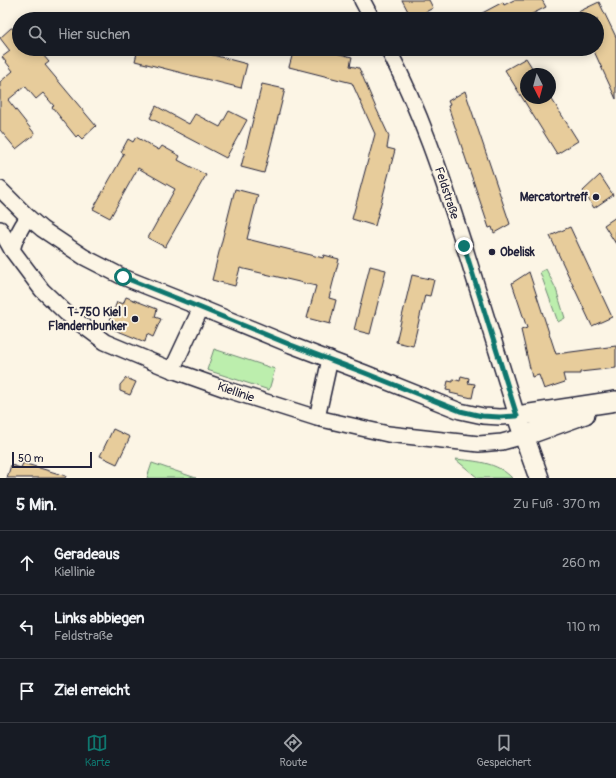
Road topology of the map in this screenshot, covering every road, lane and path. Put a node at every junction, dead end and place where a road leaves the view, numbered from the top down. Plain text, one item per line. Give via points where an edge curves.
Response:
1 (362, 0) edge
2 (368, 12) edge
3 (392, 56) edge
4 (0, 189) edge
5 (28, 217) junction
6 (0, 230) edge
7 (12, 250) junction
8 (201, 308) junction
9 (330, 359) junction
10 (172, 370) junction
11 (616, 402) edge
12 (517, 416) junction
13 (317, 418) junction
14 (524, 436) junction
15 (539, 478) edge

1 - 2 street
3 - 12 street, Feldstraße via 428,137
4 - 5 street
5 - 7 street
5 - 8 street via 84,257 123,277
6 - 7 street, Kiellinie
7 - 10 street, Kiellinie via 42,290 66,314 105,342
8 - 9 street
8 - 10 street
9 - 12 street via 460,411 482,416
9 - 13 street
10 - 13 street, Kiellinie
11 - 12 main road
11 - 14 main road
12 - 14 main road, Feldstraße
13 - 14 street, Kiellinie via 388,434 479,444 502,442
14 - 15 main road, Feldstraße

